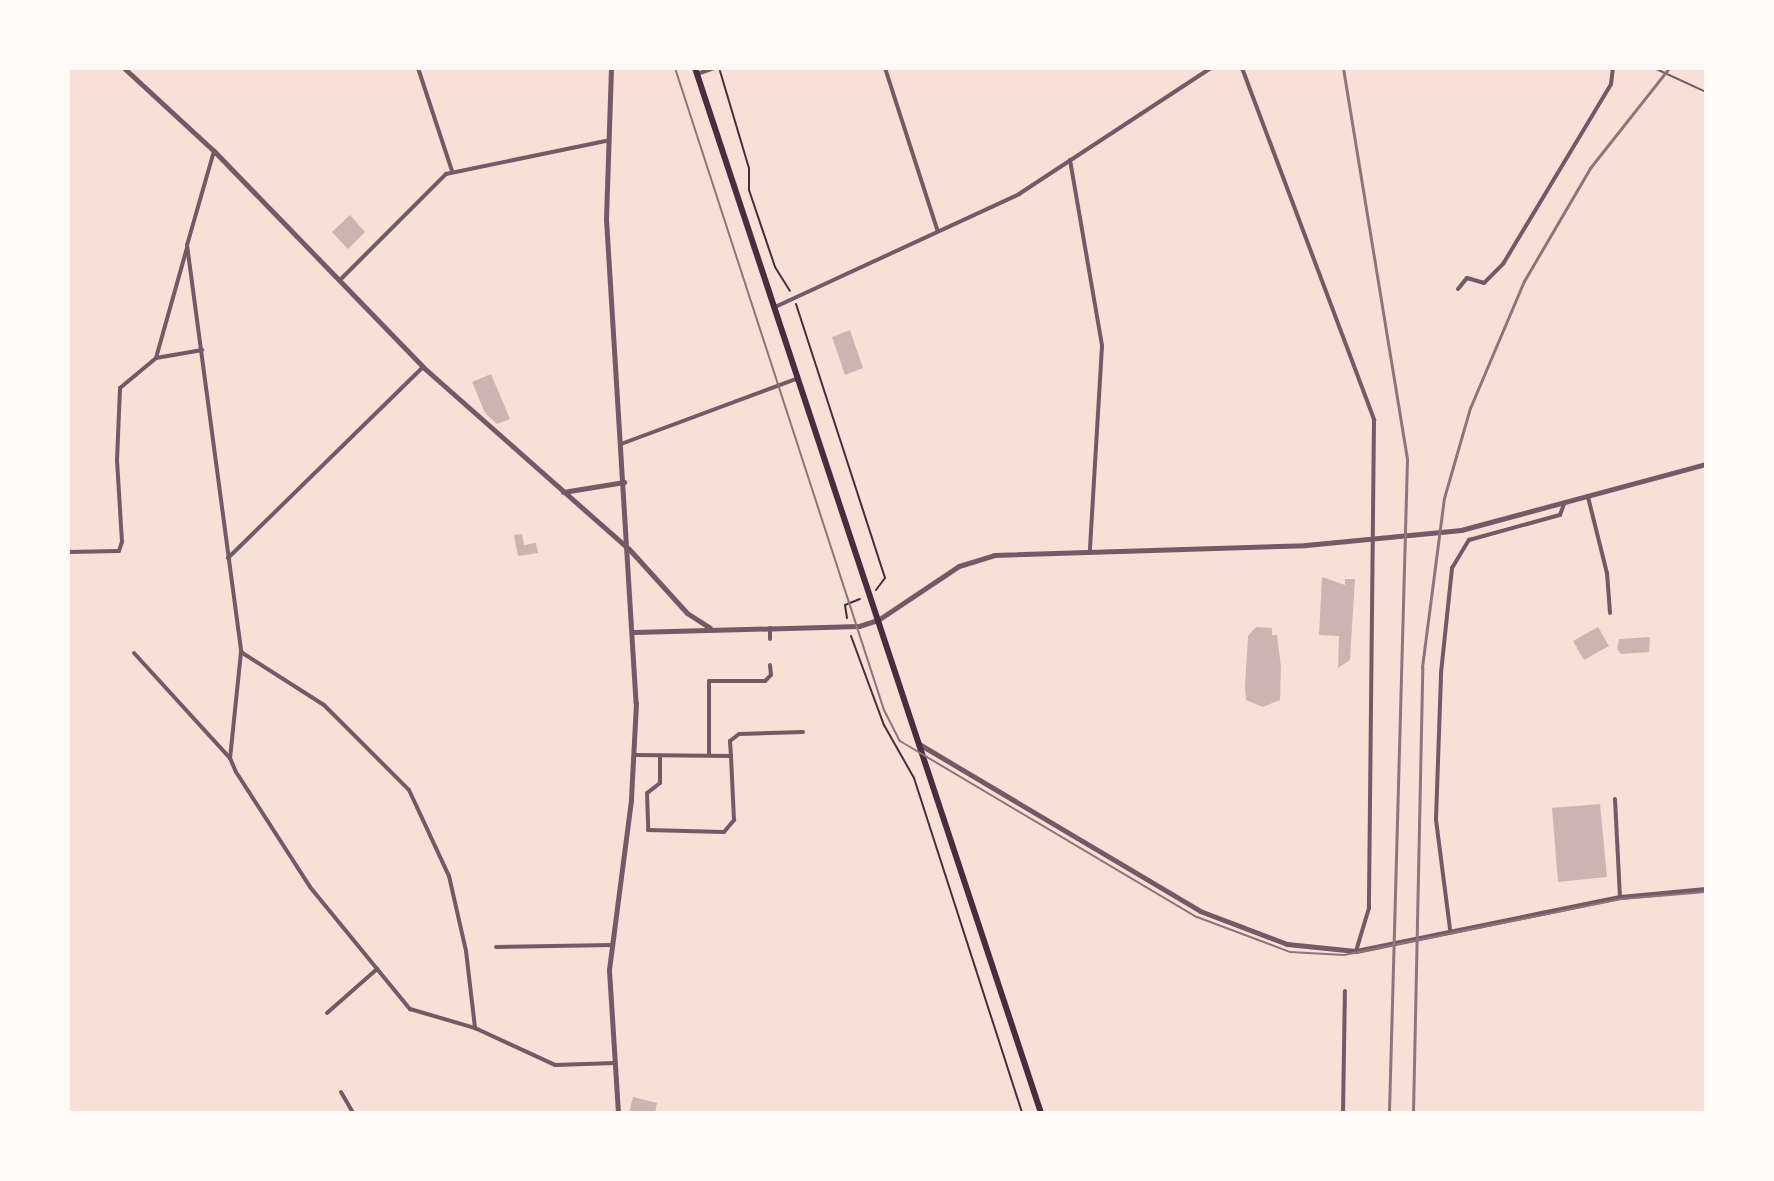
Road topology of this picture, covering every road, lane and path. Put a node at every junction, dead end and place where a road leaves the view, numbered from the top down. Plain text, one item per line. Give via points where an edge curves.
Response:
1 (124, 68) edge
2 (418, 68) edge
3 (611, 68) edge
4 (716, 68) edge
5 (885, 68) edge
6 (1211, 68) edge
7 (1242, 68) edge
8 (1613, 68) edge
9 (1654, 68) edge
10 (696, 71) edge
11 (1706, 92) edge
12 (606, 141) junction
13 (214, 151) junction
14 (1070, 160) junction
15 (452, 171) junction
16 (938, 232) junction
17 (187, 245) junction
18 (339, 281) junction
19 (1458, 289) dead end
20 (791, 293) dead end
21 (796, 303) dead end
22 (775, 307) junction
23 (203, 350) junction
24 (156, 358) junction
25 (423, 367) junction
26 (798, 378) junction
27 (621, 444) junction
28 (1706, 464) edge
29 (624, 482) junction
30 (563, 492) junction
31 (1588, 497) junction
32 (1564, 504) junction
33 (1373, 539) junction
34 (629, 549) junction
35 (1090, 550) junction
36 (68, 552) edge
37 (228, 558) junction
38 (885, 581) dead end
39 (847, 603) dead end
40 (1610, 613) dead end
41 (878, 620) junction
42 (770, 628) junction
43 (849, 628) junction
44 (711, 629) junction
45 (634, 632) junction
46 (770, 639) dead end
47 (241, 652) junction
48 (134, 653) dead end
49 (770, 665) dead end
50 (803, 732) dead end
51 (919, 744) junction
52 (635, 755) junction
53 (709, 755) junction
54 (660, 756) junction
55 (731, 756) junction
56 (230, 758) junction
57 (1615, 799) dead end
58 (1706, 889) edge
59 (1620, 897) junction
60 (1450, 929) junction
61 (612, 945) junction
62 (496, 947) dead end
63 (1359, 950) junction
64 (377, 969) junction
65 (1345, 991) dead end
66 (327, 1013) dead end
67 (475, 1028) junction
68 (616, 1063) junction
69 (341, 1092) dead end
70 (353, 1113) edge
71 (618, 1113) edge
72 (1022, 1113) edge
73 (1041, 1113) edge
74 (1343, 1113) edge

1 - 13 street
2 - 15 street
3 - 12 street
4 - 10 street
4 - 20 path via 749,168 747,185 775,267
5 - 16 street
6 - 14 street
7 - 33 street via 1371,402
8 - 19 street via 1611,84 1503,264 1484,283 1467,278
9 - 11 lane
10 - 22 main road
12 - 15 street
12 - 27 street
13 - 17 street
13 - 18 street
14 - 16 street via 1019,194
14 - 35 street via 1102,346
15 - 18 street
16 - 22 street
17 - 23 street
17 - 24 street
18 - 25 street
21 - 38 path
22 - 26 main road
23 - 24 street
23 - 37 street
24 - 36 street via 120,388 119,551
25 - 30 street
25 - 37 street
26 - 27 street
26 - 41 main road
27 - 29 street
28 - 31 street
29 - 30 street
29 - 34 street
30 - 34 street
31 - 32 street
31 - 40 street via 1607,573
32 - 33 street via 1461,530
32 - 60 street via 1560,515 1469,540 1455,558 1441,673 1436,819
33 - 35 street
33 - 63 street via 1369,908
34 - 44 street via 687,613
34 - 45 street
35 - 41 street via 978,558
37 - 47 street
39 - 43 path
41 - 43 street
41 - 51 main road
42 - 43 street
42 - 44 street
42 - 46 street
43 - 72 path via 884,725 914,778
44 - 45 street
45 - 52 street
47 - 56 street
47 - 67 street via 324,705 409,790 449,876 466,951
48 - 56 street
49 - 53 street via 765,681 709,681
50 - 55 street via 739,734 730,741
51 - 63 street via 1230,926 1287,944
51 - 73 main road
52 - 54 street
52 - 61 street
53 - 54 street
53 - 55 street
54 - 55 street via 660,783 647,793 648,830 724,832 734,820
56 - 64 street via 265,823
57 - 59 street
58 - 59 street
59 - 60 street
60 - 63 street
61 - 62 street
61 - 68 street via 609,1005
64 - 66 street
64 - 67 street via 415,1012
65 - 74 street
67 - 68 street via 555,1065
68 - 71 street
69 - 70 street

